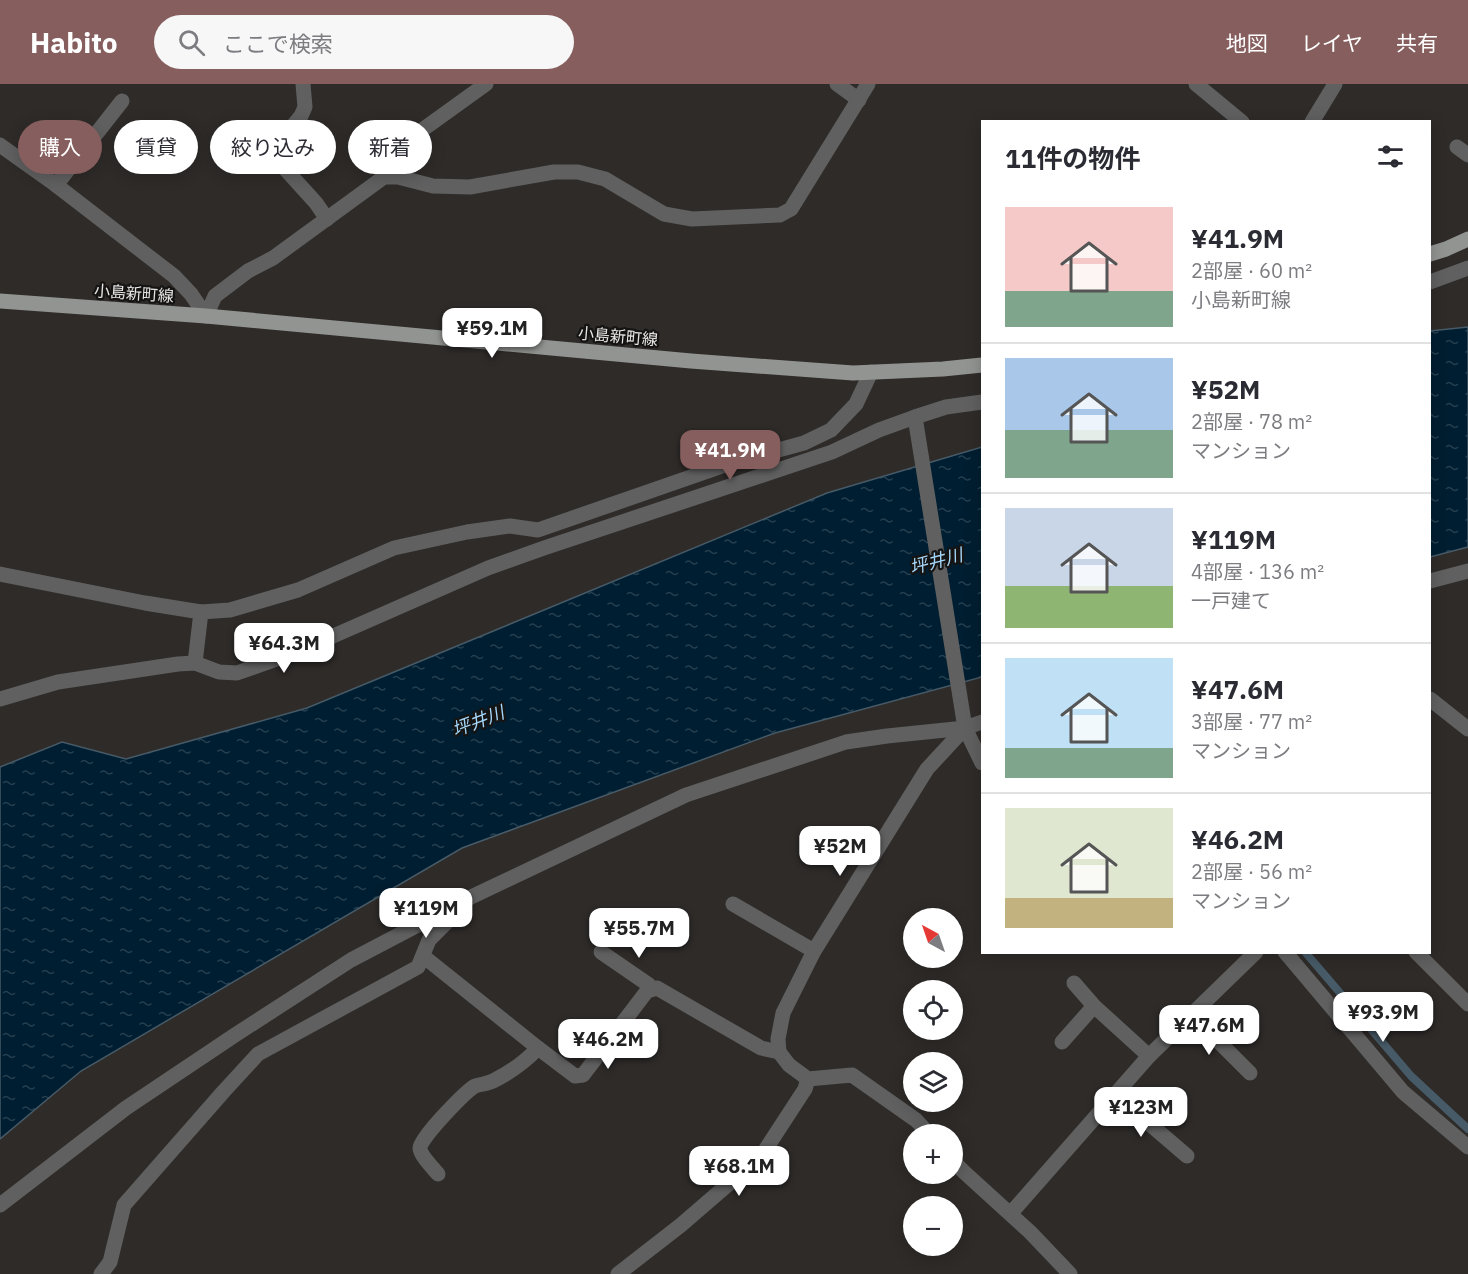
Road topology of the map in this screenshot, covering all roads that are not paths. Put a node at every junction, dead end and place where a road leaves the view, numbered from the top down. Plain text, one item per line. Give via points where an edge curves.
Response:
1 (303, 84) edge
2 (486, 84) edge
3 (837, 84) edge
4 (868, 84) edge
5 (1196, 84) edge
6 (1335, 84) edge
7 (859, 100) junction
8 (122, 101) dead end
9 (1240, 120) edge
10 (1313, 120) edge
11 (0, 145) edge
12 (384, 177) junction
13 (56, 185) junction
14 (327, 219) junction
15 (1468, 239) edge
16 (1431, 254) edge
17 (1468, 268) edge
18 (1431, 282) edge
19 (0, 301) edge
20 (206, 316) junction
21 (981, 365) edge
22 (871, 372) junction
23 (981, 402) edge
24 (915, 417) junction
25 (689, 478) junction
26 (694, 498) junction
27 (1468, 571) edge
28 (0, 574) edge
29 (1431, 581) edge
30 (201, 612) junction
31 (195, 663) junction
32 (0, 699) edge
33 (1431, 700) edge
34 (981, 722) edge
35 (965, 728) junction
36 (1468, 729) edge
37 (981, 761) edge
38 (471, 897) junction
39 (733, 904) dead end
40 (814, 951) junction
41 (601, 952) dead end
42 (1254, 954) edge
43 (1287, 954) edge
44 (1418, 954) edge
45 (423, 956) junction
46 (1074, 983) dead end
47 (651, 989) junction
48 (1468, 1004) edge
49 (1094, 1006) junction
50 (1192, 1015) junction
51 (1062, 1042) dead end
52 (538, 1048) junction
53 (779, 1052) junction
54 (1149, 1056) junction
55 (1250, 1073) dead end
56 (808, 1079) junction
57 (1116, 1095) junction
58 (920, 1124) edge
59 (1468, 1147) edge
60 (1187, 1156) dead end
61 (963, 1171) edge
62 (438, 1174) dead end
63 (0, 1205) edge
64 (1011, 1213) junction
65 (100, 1274) edge
66 (618, 1274) edge
67 (1070, 1274) edge

1 - 14 street via 305,107 275,152 278,161
2 - 12 street via 386,156 381,167
3 - 7 street
4 - 7 street
5 - 9 street
6 - 10 street
7 - 12 street via 791,209 780,215 692,219 664,214 605,179 578,172 554,172 470,187 433,186
8 - 13 street
11 - 13 street
12 - 14 street
13 - 20 street via 174,276
14 - 20 street via 215,296
15 - 16 main road
17 - 18 street
19 - 20 main road, 小島新町線
20 - 22 main road, 小島新町線 via 691,361
21 - 22 main road, 小島新町線
22 - 25 street via 856,404 831,430 804,443
23 - 24 street
24 - 26 street via 832,452
24 - 35 street
25 - 26 street
25 - 30 street via 538,530 510,526 394,549 298,590 230,610
26 - 31 street via 488,568 299,651 237,673 219,672
27 - 29 street
28 - 30 street
30 - 31 street
31 - 32 street via 57,682
33 - 36 street
34 - 35 street
35 - 37 street
35 - 38 street via 846,742 686,795
35 - 40 street via 927,769
38 - 45 street via 429,940
38 - 63 street via 351,960 235,1035 126,1108
39 - 40 street
40 - 53 street via 783,1013
41 - 47 street
42 - 50 street
43 - 59 street via 1403,1092
44 - 48 street
45 - 52 street
45 - 65 street via 418,967 258,1054 124,1205 110,1262
46 - 49 street
47 - 52 street via 583,1075 575,1076
47 - 53 street via 657,988 761,1048
49 - 51 street
49 - 54 street
50 - 54 street
50 - 55 street
52 - 62 street via 492,1082 474,1087 424,1138 421,1152
53 - 56 street
54 - 57 street
56 - 58 street via 852,1075
56 - 66 street via 762,1155
57 - 60 street
57 - 64 street
61 - 64 street
64 - 67 street

